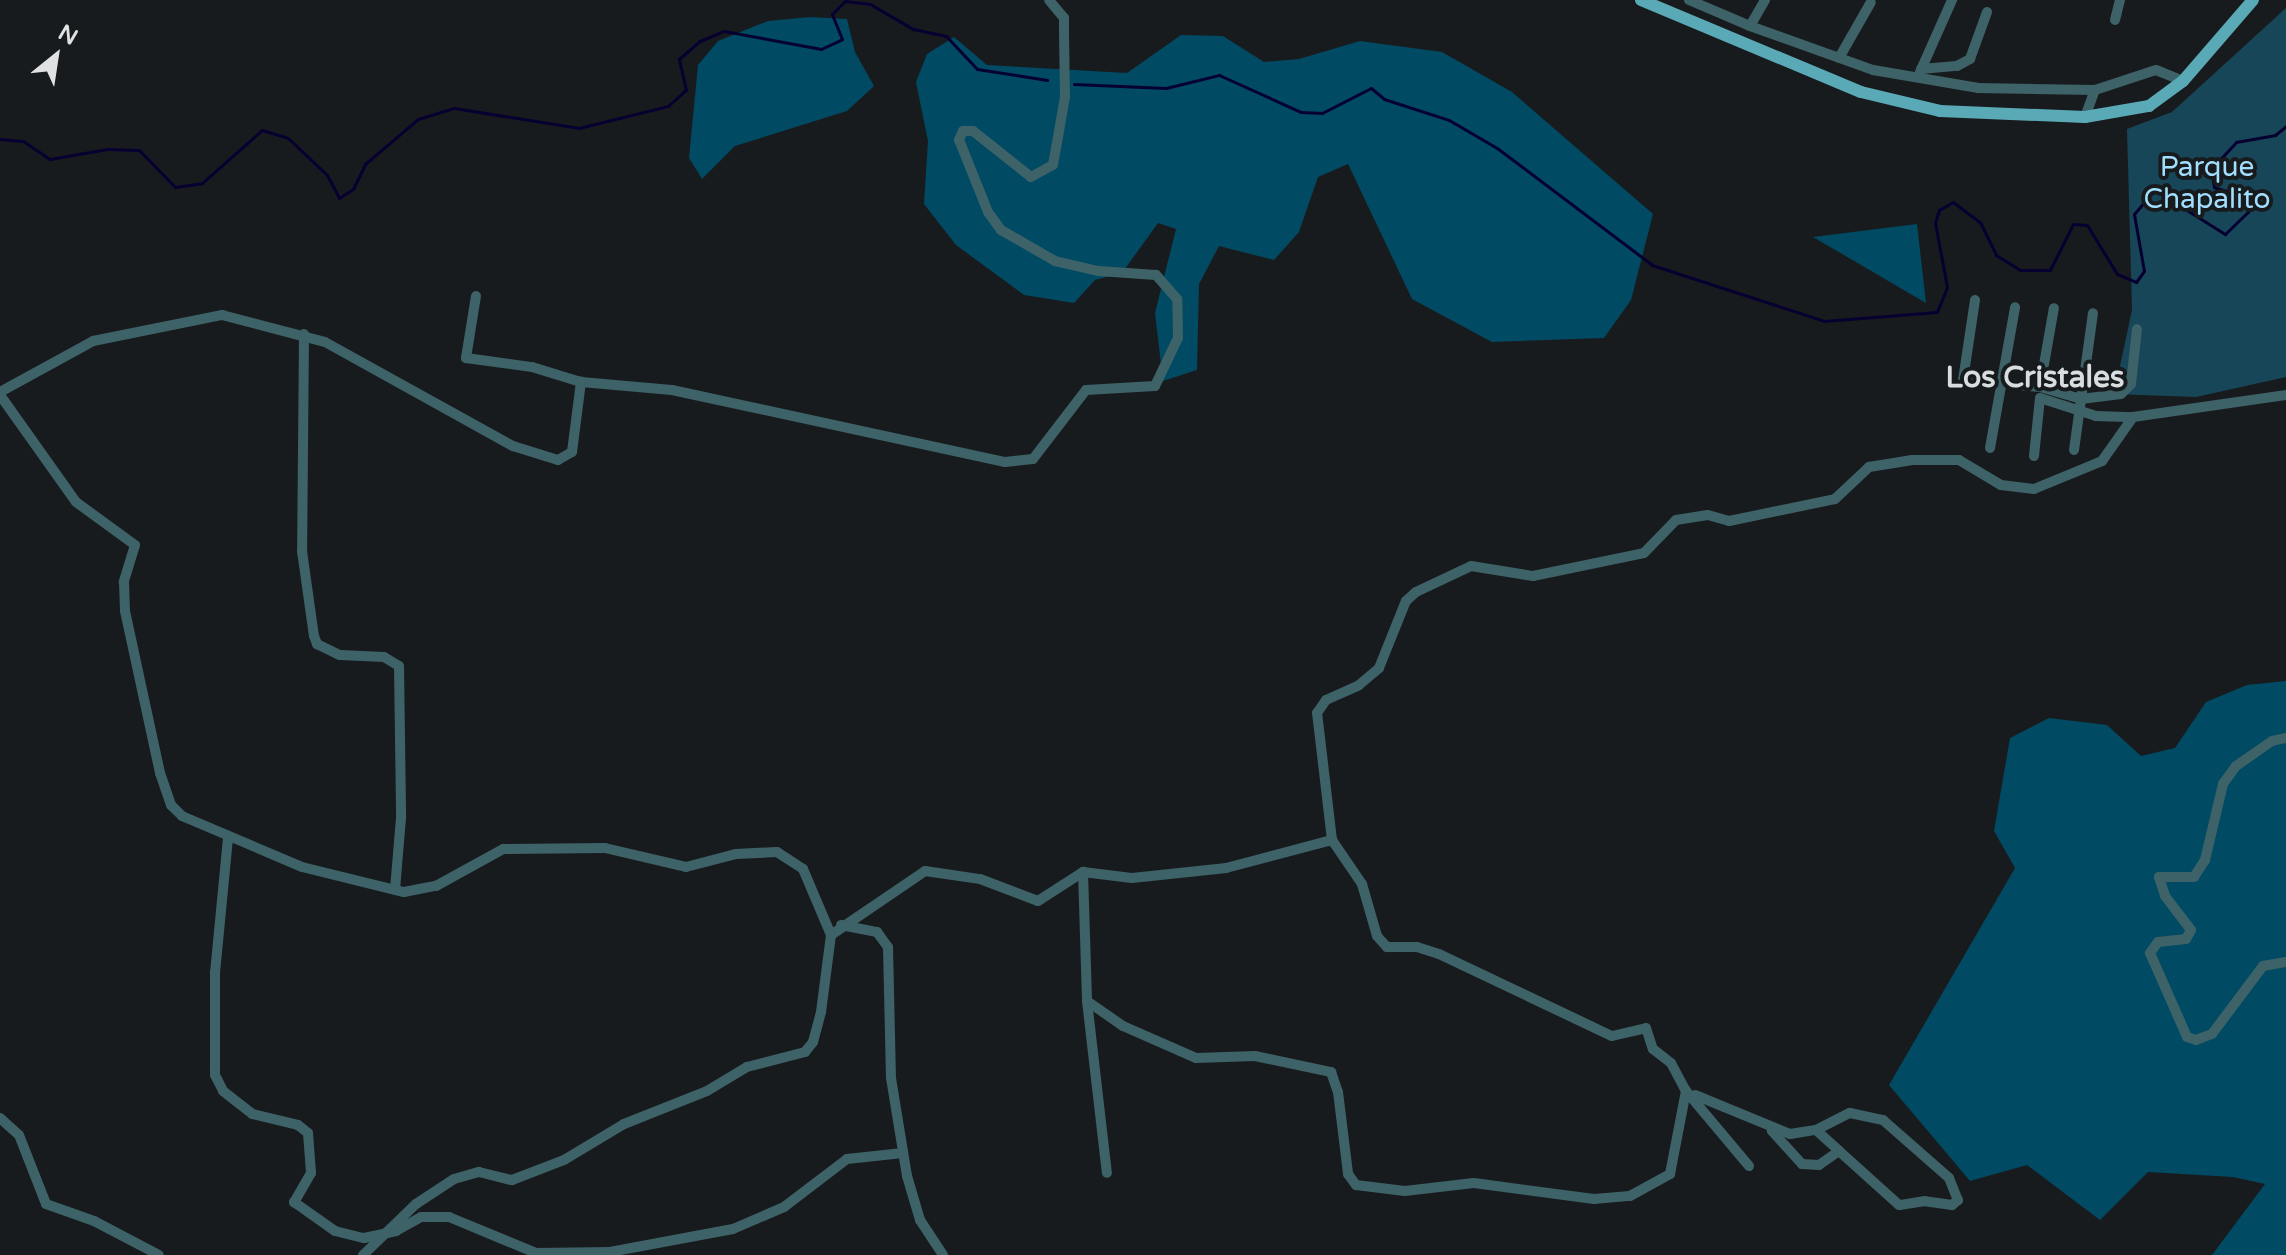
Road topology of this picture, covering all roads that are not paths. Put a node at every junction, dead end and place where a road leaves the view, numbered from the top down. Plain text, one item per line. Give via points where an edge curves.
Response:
1 (1049, 0) edge
2 (1641, 0) edge
3 (1677, 0) edge
4 (1689, 0) edge
5 (1765, 0) edge
6 (1952, 0) edge
7 (2120, 0) edge
8 (2253, 0) edge
9 (1871, 2) edge
10 (1987, 12) dead end
11 (1671, 14) junction
12 (2115, 20) dead end
13 (1750, 26) junction
14 (1839, 58) junction
15 (1919, 73) junction
16 (2183, 81) junction
17 (2095, 90) junction
18 (2085, 117) junction
19 (476, 296) dead end
20 (1975, 300) dead end
21 (2015, 307) dead end
22 (2054, 308) dead end
23 (2093, 313) dead end
24 (2137, 329) dead end
25 (304, 334) junction
26 (581, 382) junction
27 (2001, 382) junction
28 (2040, 387) junction
29 (0, 394) edge
30 (2286, 395) edge
31 (2080, 404) junction
32 (2133, 417) junction
33 (1990, 448) dead end
34 (2074, 450) dead end
35 (2034, 456) dead end
36 (2286, 738) edge
37 (228, 838) junction
38 (1332, 840) junction
39 (1083, 872) junction
40 (395, 890) junction
41 (841, 925) junction
42 (831, 935) junction
43 (2286, 962) edge
44 (1087, 1001) junction
45 (1686, 1091) junction
46 (0, 1118) edge
47 (1816, 1130) junction
48 (1772, 1131) junction
49 (1839, 1151) junction
50 (903, 1153) junction
51 (1749, 1166) dead end
52 (1107, 1173) dead end
53 (389, 1233) junction
54 (159, 1255) edge
55 (363, 1255) edge
56 (943, 1255) edge

1 - 26 street via 1064,18 1065,97 1053,165 1031,177 973,131 963,131 959,140 988,212 1016,242 1055,261 1098,271 1156,275 1173,288 1178,338 1155,386 1086,390 1039,454 1013,462 672,390
2 - 11 main road
3 - 11 street
4 - 13 street
5 - 13 street
6 - 15 street
7 - 12 street
8 - 16 main road
9 - 14 street
10 - 15 street via 1970,59
11 - 18 main road via 1861,92 1940,111
13 - 14 street
14 - 15 street
15 - 17 street via 2018,92
16 - 17 street via 2156,70
16 - 18 main road via 2149,106
17 - 18 street
19 - 26 street via 463,356 532,367
20 - 27 street via 1963,380
21 - 27 street
22 - 28 street
23 - 31 street
24 - 31 street via 2129,390
25 - 26 street via 383,370 505,441 551,459 567,458 572,452
25 - 29 street via 210,316 93,341
25 - 40 street via 302,551 314,636 317,644 340,655 384,657 399,666 401,818
27 - 28 street
27 - 33 street
28 - 31 street
29 - 37 street via 76,502 135,545 124,582 125,611 168,798 182,816
30 - 32 street
31 - 32 street via 2096,416
31 - 34 street
31 - 35 street via 2038,399
32 - 38 street via 2102,461 2034,489 2001,485 1959,460 1869,467 1835,499 1729,521 1708,515 1676,520 1644,553 1533,576 1471,566 1427,585 1406,601 1379,668 1359,685 1326,700 1317,713
36 - 43 street via 2272,741 2236,766 2223,784 2205,860 2194,877 2159,877 2165,896 2191,930 2186,939 2158,942 2150,953 2187,1037 2196,1040 2212,1034 2263,966
37 - 40 street via 335,878
37 - 53 street via 215,972 217,1081 252,1114 298,1125 308,1133 311,1173 294,1196 299,1208 347,1236
38 - 39 street via 1214,870 1132,878
38 - 45 street via 1362,884 1377,936 1387,947 1417,947 1439,954 1612,1036 1646,1028 1653,1049 1671,1063
39 - 41 street via 1038,901 980,879 925,871
39 - 44 street
40 - 42 street via 436,886 503,849 593,847 686,867 736,854 777,852 803,869
41 - 42 street
41 - 50 street via 877,932 888,947 890,1062
42 - 53 street via 821,1012 805,1052 747,1067 697,1096 624,1124 564,1160 512,1180 466,1174 416,1204
44 - 45 street via 1123,1026 1196,1058 1255,1056 1331,1072 1348,1174 1356,1185 1377,1189 1418,1191 1474,1183 1594,1199 1630,1196 1670,1174
44 - 52 street
45 - 48 street
45 - 51 street
46 - 54 street via 19,1135 46,1204 94,1221
47 - 48 street
47 - 49 street
47 - 49 street via 1850,1113 1883,1120 1949,1178 1958,1200 1899,1205
48 - 49 street via 1802,1164 1819,1165
50 - 53 street via 847,1159 784,1207 733,1229 610,1252 536,1253 449,1217 421,1217
50 - 56 street via 920,1220
53 - 55 street

